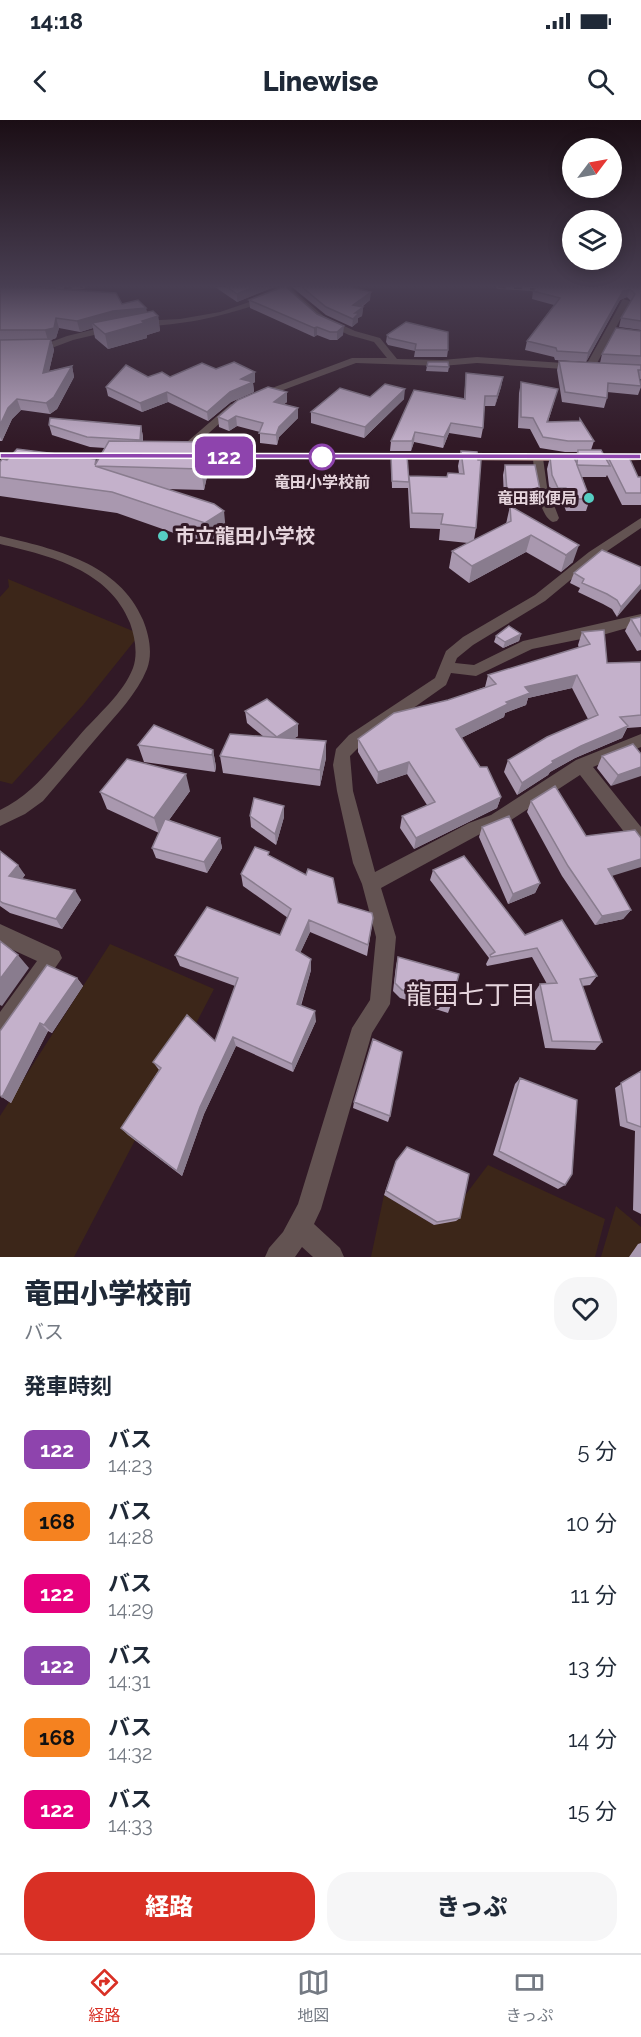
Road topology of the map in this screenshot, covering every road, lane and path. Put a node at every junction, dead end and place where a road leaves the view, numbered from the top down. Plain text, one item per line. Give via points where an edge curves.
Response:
1 (65, 340) edge
2 (377, 340) edge
3 (611, 340) edge
4 (0, 345) edge
5 (393, 360) junction
6 (0, 456) edge
7 (130, 456) edge
8 (165, 456) edge
9 (177, 456) junction
10 (641, 457) edge
11 (538, 458) junction
12 (554, 518) dead end
13 (639, 526) edge
14 (0, 540) edge
15 (641, 619) edge
16 (448, 667) junction
17 (641, 740) edge
18 (582, 765) junction
19 (0, 818) edge
20 (641, 840) edge
21 (371, 884) junction
22 (0, 934) edge
23 (0, 1030) edge
24 (299, 1227) junction
25 (278, 1257) edge
26 (331, 1257) edge

1 - 4 street via 49,346
2 - 5 street
3 - 5 street via 595,367
5 - 9 street via 355,360 284,384 235,406
6 - 7 main road
8 - 9 main road
9 - 11 main road
10 - 11 main road
11 - 12 street via 541,487
13 - 16 street via 593,555 540,598 468,641 452,655
14 - 19 street via 48,550 99,575 132,607 143,644 140,666 129,688 37,795
15 - 16 street via 528,645 476,671
16 - 21 street via 441,681 355,740 342,754 340,765 362,863
17 - 18 street
18 - 20 street
18 - 21 street via 496,821 475,828
21 - 24 street via 386,938 380,1004 363,1028 309,1209
22 - 23 street via 52,958
24 - 25 street
24 - 26 street

